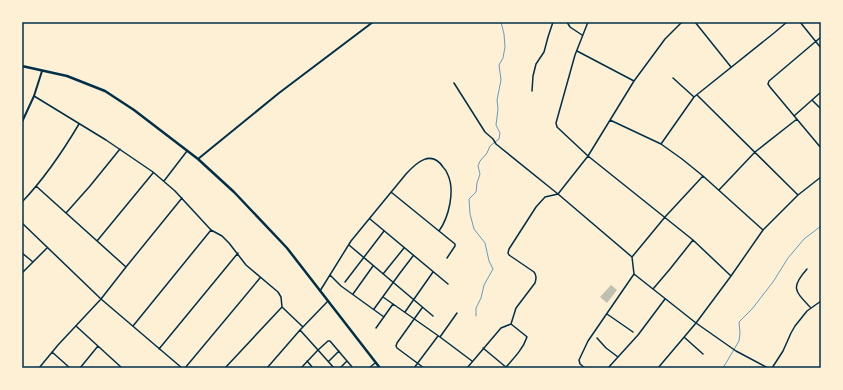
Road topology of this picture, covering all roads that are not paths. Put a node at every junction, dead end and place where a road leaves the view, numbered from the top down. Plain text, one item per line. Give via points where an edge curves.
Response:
1 (373, 22) edge
2 (553, 22) edge
3 (567, 22) edge
4 (588, 22) edge
5 (682, 22) edge
6 (695, 22) edge
7 (787, 22) edge
8 (800, 22) edge
9 (583, 35) junction
10 (821, 37) edge
11 (816, 42) junction
12 (821, 48) edge
13 (577, 51) junction
14 (22, 66) edge
15 (731, 67) junction
16 (42, 70) junction
17 (673, 78) dead end
18 (634, 81) junction
19 (454, 83) dead end
20 (532, 91) dead end
21 (821, 92) edge
22 (697, 95) junction
23 (34, 96) junction
24 (694, 97) junction
25 (812, 100) junction
26 (821, 109) edge
27 (794, 116) junction
28 (797, 119) junction
29 (610, 120) junction
30 (22, 122) edge
31 (79, 124) junction
32 (661, 144) junction
33 (821, 148) edge
34 (120, 149) junction
35 (187, 150) junction
36 (755, 152) junction
37 (588, 156) junction
38 (198, 159) junction
39 (153, 172) junction
40 (703, 176) junction
41 (821, 177) edge
42 (164, 181) junction
43 (36, 186) junction
44 (720, 190) junction
45 (390, 192) junction
46 (558, 194) junction
47 (798, 195) junction
48 (182, 198) junction
49 (22, 202) edge
50 (66, 213) junction
51 (665, 217) junction
52 (370, 219) junction
53 (22, 223) edge
54 (211, 230) junction
55 (763, 230) junction
56 (384, 231) junction
57 (440, 231) junction
58 (693, 240) junction
59 (97, 241) junction
60 (349, 245) junction
61 (48, 247) junction
62 (404, 248) junction
63 (22, 253) edge
64 (238, 253) junction
65 (413, 256) junction
66 (632, 257) junction
67 (364, 258) junction
68 (447, 258) dead end
69 (33, 262) junction
70 (126, 266) junction
71 (373, 266) junction
72 (807, 269) dead end
73 (433, 272) junction
74 (22, 273) edge
75 (383, 274) junction
76 (634, 274) junction
77 (330, 275) junction
78 (731, 276) junction
79 (260, 278) junction
80 (345, 282) dead end
81 (394, 282) junction
82 (448, 284) dead end
83 (653, 289) junction
84 (320, 291) junction
85 (353, 294) junction
86 (383, 296) junction
87 (665, 298) junction
88 (101, 299) junction
89 (414, 300) junction
90 (821, 300) edge
91 (328, 301) junction
92 (393, 304) junction
93 (282, 307) junction
94 (423, 307) junction
95 (811, 308) junction
96 (374, 309) junction
97 (404, 312) junction
98 (457, 313) dead end
99 (607, 314) junction
100 (434, 316) dead end
101 (384, 317) junction
102 (414, 319) junction
103 (696, 323) junction
104 (511, 324) junction
105 (76, 326) junction
106 (133, 326) junction
107 (303, 327) junction
108 (376, 328) dead end
109 (300, 330) junction
110 (633, 332) dead end
111 (439, 337) junction
112 (684, 337) junction
113 (597, 338) dead end
114 (98, 346) junction
115 (483, 348) junction
116 (159, 349) junction
117 (318, 350) junction
118 (339, 351) junction
119 (52, 352) junction
120 (703, 354) dead end
121 (618, 357) junction
122 (307, 361) junction
123 (347, 361) junction
124 (472, 361) junction
125 (328, 362) junction
126 (375, 363) junction
127 (418, 364) junction
128 (39, 368) edge
129 (70, 368) edge
130 (80, 368) edge
131 (122, 368) edge
132 (183, 368) edge
133 (225, 368) edge
134 (267, 368) edge
135 (301, 368) edge
136 (313, 368) edge
137 (334, 368) edge
138 (340, 368) edge
139 (353, 368) edge
140 (369, 368) edge
141 (380, 368) edge
142 (414, 368) edge
143 (424, 368) edge
144 (467, 368) edge
145 (507, 368) edge
146 (585, 368) edge
147 (608, 368) edge
148 (658, 368) edge
149 (768, 368) edge
150 (772, 368) edge

1 - 38 street via 279,93
2 - 20 street via 544,52 536,64
3 - 9 street
4 - 9 street
5 - 18 street
6 - 15 street
7 - 15 street
8 - 11 street
9 - 13 street
10 - 11 street
11 - 12 street
11 - 27 street via 768,84
13 - 18 street
13 - 37 street via 556,125
14 - 16 main road
15 - 22 street
16 - 23 street
16 - 35 main road via 71,77 105,91
17 - 24 street
18 - 29 street
19 - 46 street via 485,132 496,144
21 - 25 street
22 - 24 street
22 - 36 street
23 - 30 street
23 - 31 street
24 - 32 street
25 - 26 street
25 - 27 street
27 - 28 street
28 - 33 street
28 - 36 street
29 - 32 street
29 - 37 street
31 - 34 street
31 - 43 street
32 - 40 street
34 - 39 street
34 - 50 street
35 - 38 main road
35 - 42 street
36 - 44 street
36 - 47 street
37 - 46 street
37 - 51 street
38 - 84 main road via 234,192 287,248
39 - 42 street
39 - 59 street
40 - 44 street
40 - 51 street
41 - 47 street
42 - 48 street
43 - 49 street
43 - 50 street
44 - 55 street
45 - 52 street
45 - 57 street
45 - 57 street via 415,165 423,160 436,159 448,174 451,191 450,205
46 - 66 street
46 - 104 street via 544,198 536,206 509,249 509,255 536,274 535,283 516,308
47 - 55 street
48 - 54 street
48 - 70 street
50 - 59 street
51 - 58 street
51 - 66 street
52 - 56 street
52 - 60 street
53 - 61 street
54 - 64 street via 222,236
54 - 106 street
55 - 78 street
56 - 62 street
56 - 67 street
57 - 68 street via 455,244
58 - 78 street
58 - 83 street
59 - 70 street
60 - 67 street
60 - 77 street
61 - 69 street
61 - 88 street
62 - 65 street
62 - 75 street
63 - 69 street
64 - 79 street
64 - 116 street
65 - 73 street
65 - 81 street
66 - 76 street
67 - 71 street
67 - 80 street
69 - 74 street
70 - 88 street
71 - 75 street
71 - 85 street
72 - 95 street via 796,284 796,289
73 - 82 street
73 - 89 street
75 - 81 street
76 - 83 street
76 - 99 street
77 - 84 street
77 - 85 street
78 - 103 street
79 - 93 street via 278,292
79 - 132 street
81 - 86 street
81 - 89 street
83 - 87 street
84 - 91 main road
85 - 96 street
86 - 92 street
86 - 96 street
87 - 103 street
87 - 121 street
88 - 105 street
88 - 106 street
89 - 94 street
89 - 97 street
90 - 95 street
91 - 107 street
91 - 126 main road
92 - 97 street
92 - 101 street
93 - 107 street
93 - 133 street
94 - 100 street
94 - 102 street
95 - 150 street via 795,326
96 - 101 street
97 - 102 street
98 - 111 street
99 - 110 street
99 - 146 street via 580,357 579,363
101 - 108 street
102 - 111 street
102 - 127 street via 396,346
103 - 112 street
103 - 149 street via 736,351
104 - 115 street via 504,326
104 - 145 street via 527,337
105 - 114 street
105 - 119 street
106 - 116 street
107 - 109 street
109 - 117 street
109 - 134 street
111 - 124 street
111 - 127 street
112 - 120 street
112 - 148 street
113 - 121 street
114 - 130 street
114 - 131 street
115 - 124 street
115 - 145 street
116 - 132 street
117 - 118 street via 329,340
117 - 122 street
117 - 125 street
118 - 123 street
118 - 125 street
119 - 128 street
119 - 129 street
121 - 147 street
122 - 135 street
122 - 136 street
123 - 138 street
123 - 139 street
124 - 144 street
125 - 137 street
126 - 140 street
126 - 141 main road
127 - 142 street
127 - 143 street

